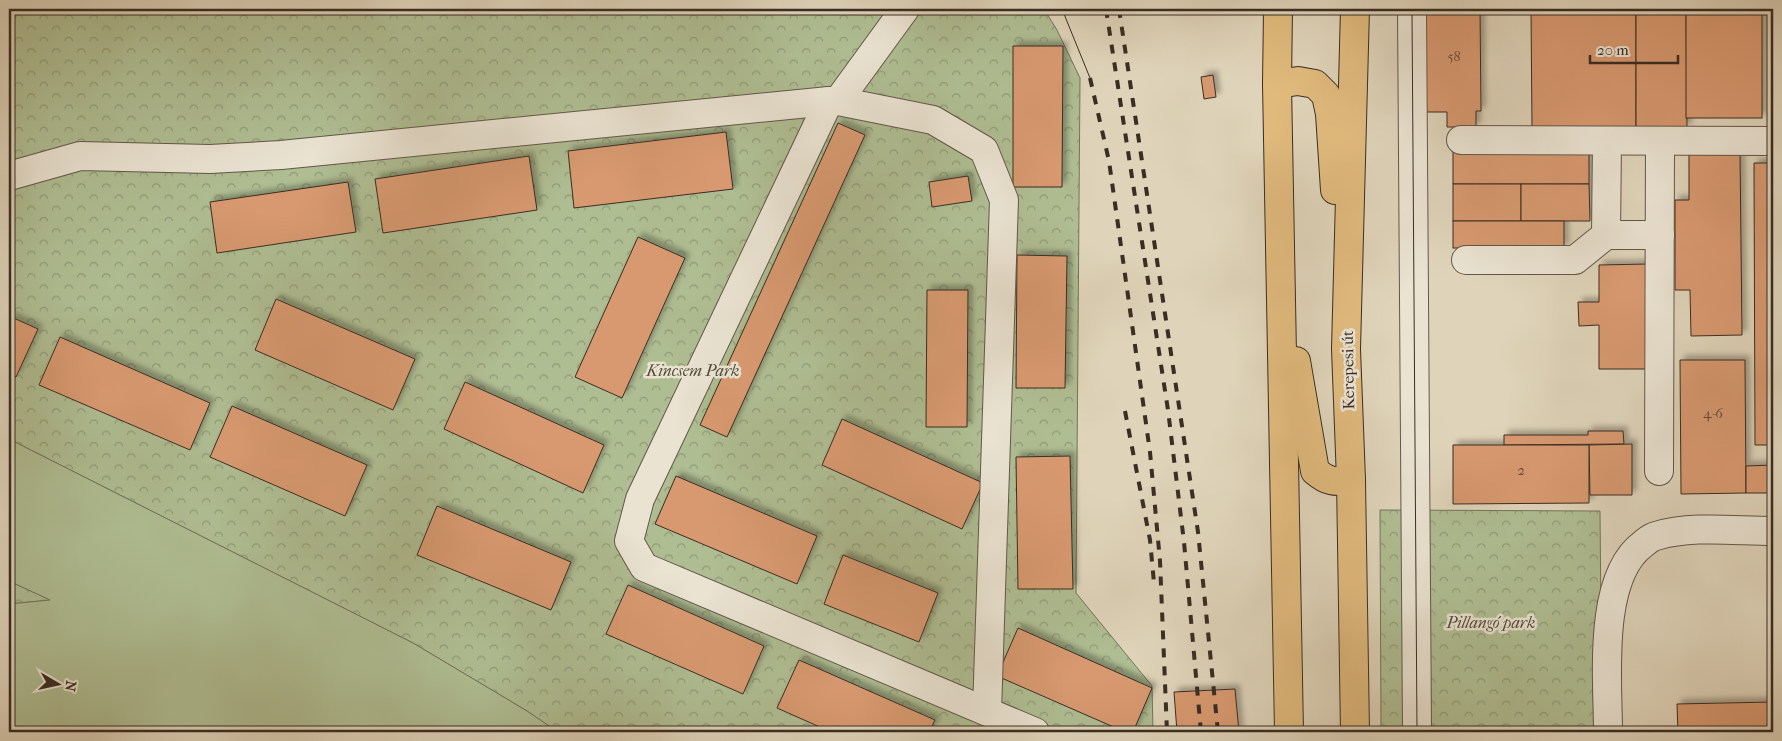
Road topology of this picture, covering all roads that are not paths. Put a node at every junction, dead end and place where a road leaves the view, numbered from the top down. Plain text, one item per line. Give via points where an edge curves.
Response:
1 (905, 9) edge
2 (1278, 9) edge
3 (1355, 9) edge
4 (1412, 9) edge
5 (1277, 84) junction
6 (834, 101) junction
7 (1461, 140) dead end
8 (1607, 141) junction
9 (1660, 141) junction
10 (1773, 141) edge
11 (9, 176) edge
12 (1606, 235) junction
13 (1660, 236) junction
14 (1466, 260) dead end
15 (1281, 274) junction
16 (1346, 349) junction
17 (1659, 471) dead end
18 (1351, 480) junction
19 (1773, 531) edge
20 (987, 712) junction
21 (1035, 732) edge
22 (1289, 732) edge
23 (1355, 732) edge
24 (1417, 732) edge
25 (1608, 732) edge

1 - 6 street
2 - 5 main road
3 - 16 main road, Kerepesi út
4 - 24 street
5 - 15 main road
5 - 16 main road via 1298,81 1315,84 1326,95
6 - 11 street via 281,155 210,159 80,156
6 - 20 street via 933,120 984,150 1004,200
6 - 20 street via 640,498 629,541 644,566
7 - 8 street
8 - 9 street
8 - 12 street
9 - 10 street
9 - 13 street
12 - 13 street
12 - 14 street via 1575,260
13 - 17 street
15 - 18 main road via 1315,471 1324,479 1335,482
15 - 22 main road
16 - 18 main road, Kerepesi út
18 - 23 main road, Kerepesi út
19 - 25 street via 1685,531 1653,537 1632,552 1612,603 1607,639
20 - 21 street

